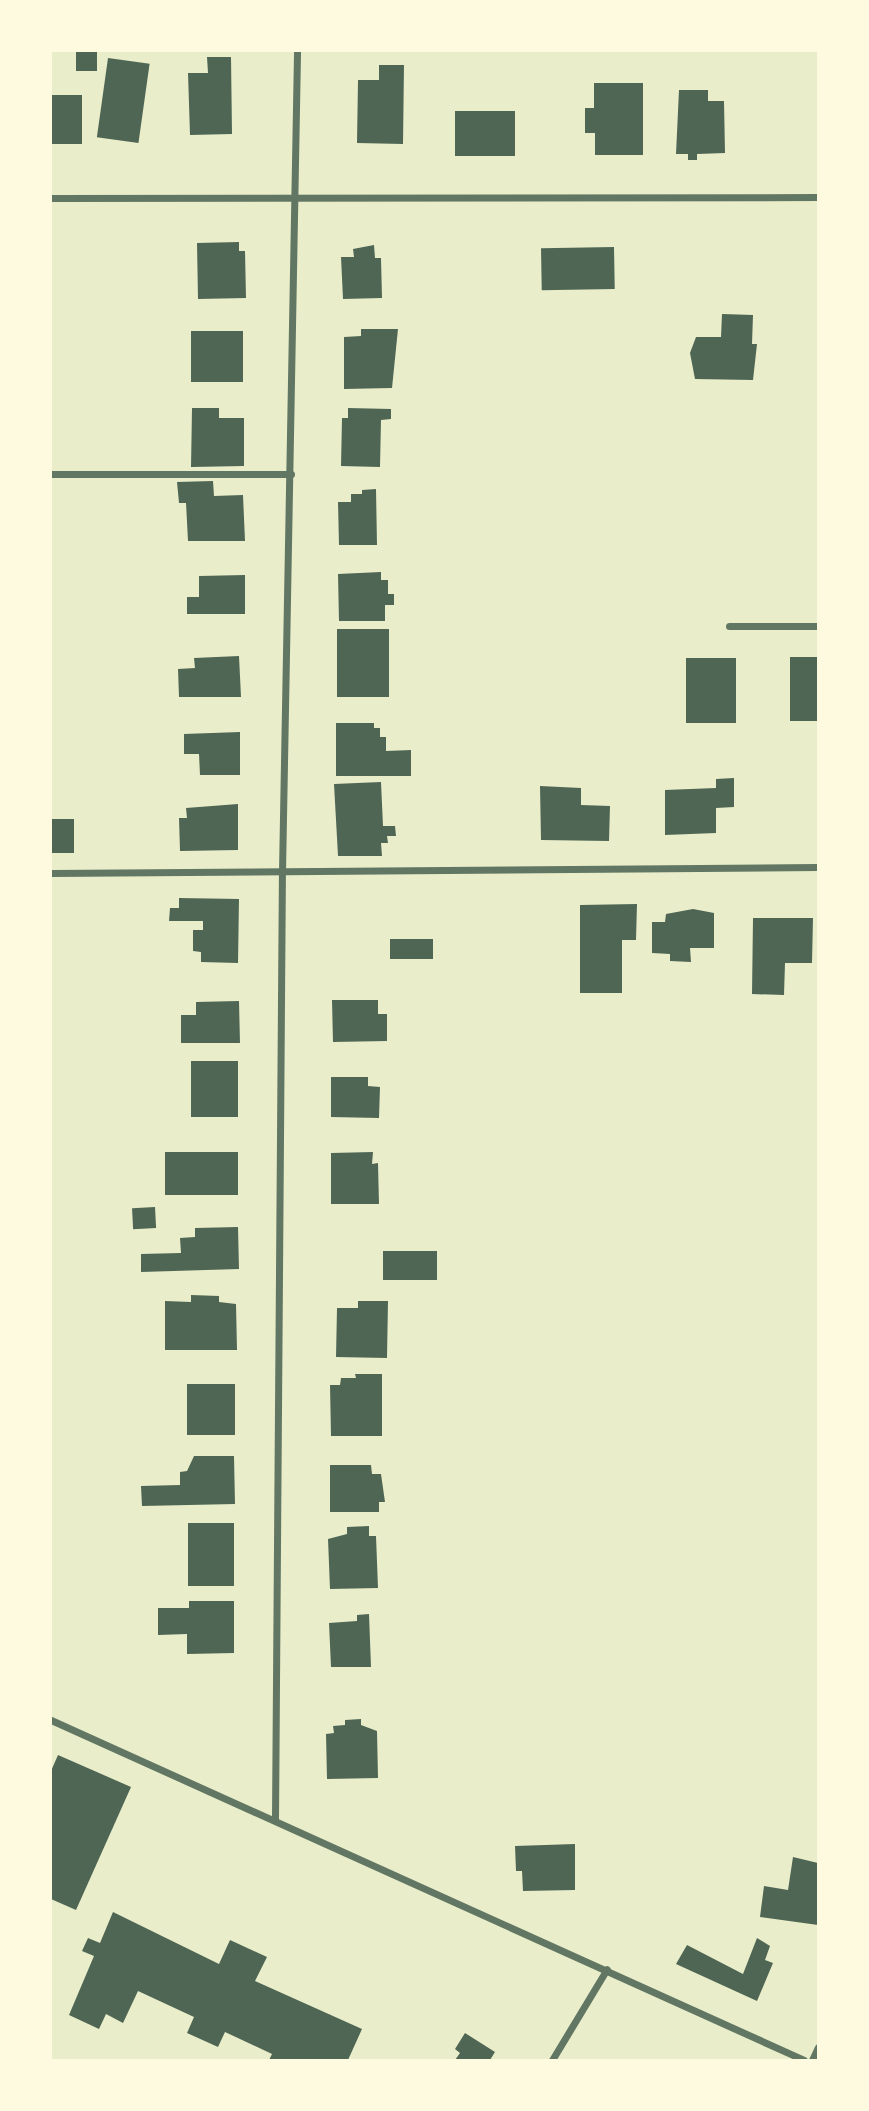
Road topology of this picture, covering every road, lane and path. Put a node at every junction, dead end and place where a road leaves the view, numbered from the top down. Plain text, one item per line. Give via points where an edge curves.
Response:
1 (297, 51) edge
2 (297, 197) junction
3 (818, 197) edge
4 (51, 198) edge
5 (51, 474) edge
6 (291, 474) junction
7 (729, 626) dead end
8 (818, 626) edge
9 (818, 867) edge
10 (282, 872) junction
11 (51, 873) edge
12 (51, 1720) edge
13 (275, 1819) junction
14 (607, 1969) junction
15 (818, 2047) edge
16 (552, 2060) edge
17 (804, 2060) edge
18 (812, 2060) edge

1 - 2 street
2 - 3 street
2 - 4 street
2 - 6 street
5 - 6 street
6 - 10 street
7 - 8 street
9 - 10 street
10 - 11 street
10 - 13 street
12 - 13 street
13 - 14 street
14 - 16 street
14 - 17 street
15 - 18 street

